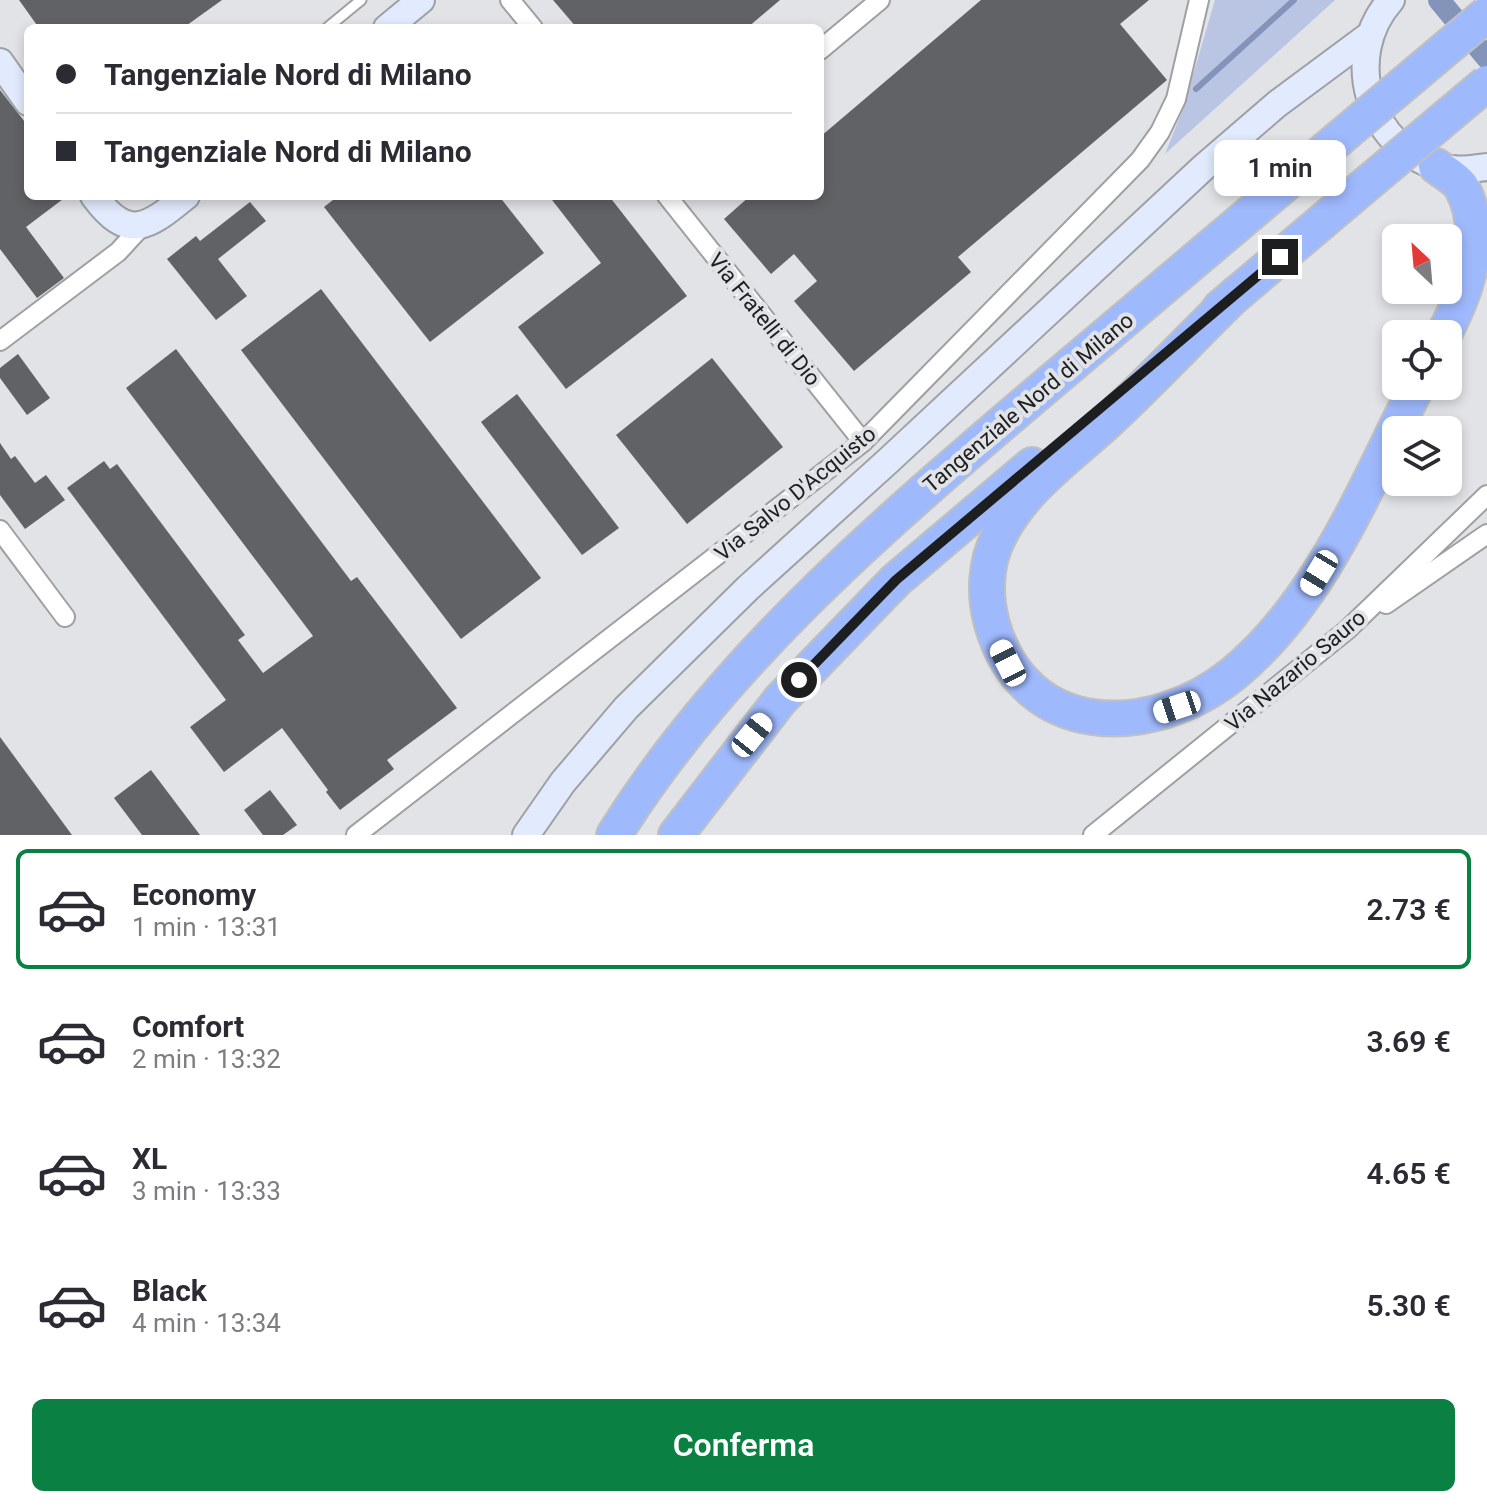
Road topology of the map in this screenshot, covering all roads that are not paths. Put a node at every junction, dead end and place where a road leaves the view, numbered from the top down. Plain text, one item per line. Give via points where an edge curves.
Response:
1 (361, 0) edge
2 (421, 0) edge
3 (510, 0) edge
4 (880, 0) edge
5 (1199, 0) edge
6 (1391, 0) edge
7 (1487, 14) edge
8 (332, 24) edge
9 (392, 24) edge
10 (530, 24) edge
11 (1370, 35) junction
12 (824, 47) edge
13 (0, 62) edge
14 (1312, 78) junction
15 (1365, 81) junction
16 (1487, 83) edge
17 (24, 96) edge
18 (1436, 166) junction
19 (1487, 167) edge
20 (97, 200) edge
21 (181, 200) edge
22 (670, 200) edge
23 (141, 227) junction
24 (1236, 294) junction
25 (1450, 320) edge
26 (0, 341) edge
27 (1410, 400) edge
28 (863, 442) junction
29 (1487, 495) edge
30 (0, 530) edge
31 (1487, 534) edge
32 (65, 617) dead end
33 (1347, 630) junction
34 (356, 835) edge
35 (526, 835) edge
36 (614, 835) edge
37 (676, 835) edge
38 (1093, 835) edge

1 - 8 lane
2 - 9 main road
3 - 10 street
4 - 12 street
5 - 28 street, Via Salvo D'Acquisto via 1176,99 1140,160
6 - 11 main road
7 - 36 highway, Tangenziale Nord di Milano, bridge via 895,514 791,614 710,705 640,792
11 - 14 main road
11 - 15 main road
13 - 17 main road
14 - 15 main road via 1347,71
14 - 35 main road via 1205,166 748,588 626,708
15 - 18 main road via 1372,109 1387,133 1409,153
16 - 24 highway, bridge
18 - 19 main road
18 - 25 highway via 1460,185 1477,230 1473,271
20 - 23 main road via 113,219
21 - 23 main road
22 - 28 street, Via Fratelli di Dio
23 - 26 street via 118,252
24 - 27 highway via 1049,472 999,536 989,565 987,597 999,645 1031,691 1059,709 1101,718 1155,714 1201,696 1232,675 1304,597
24 - 37 highway via 896,580 780,700
28 - 34 street, Via Salvo D'Acquisto
29 - 33 street, Via Nazario Sauro
30 - 32 street
31 - 33 street
33 - 38 street, Via Nazario Sauro

